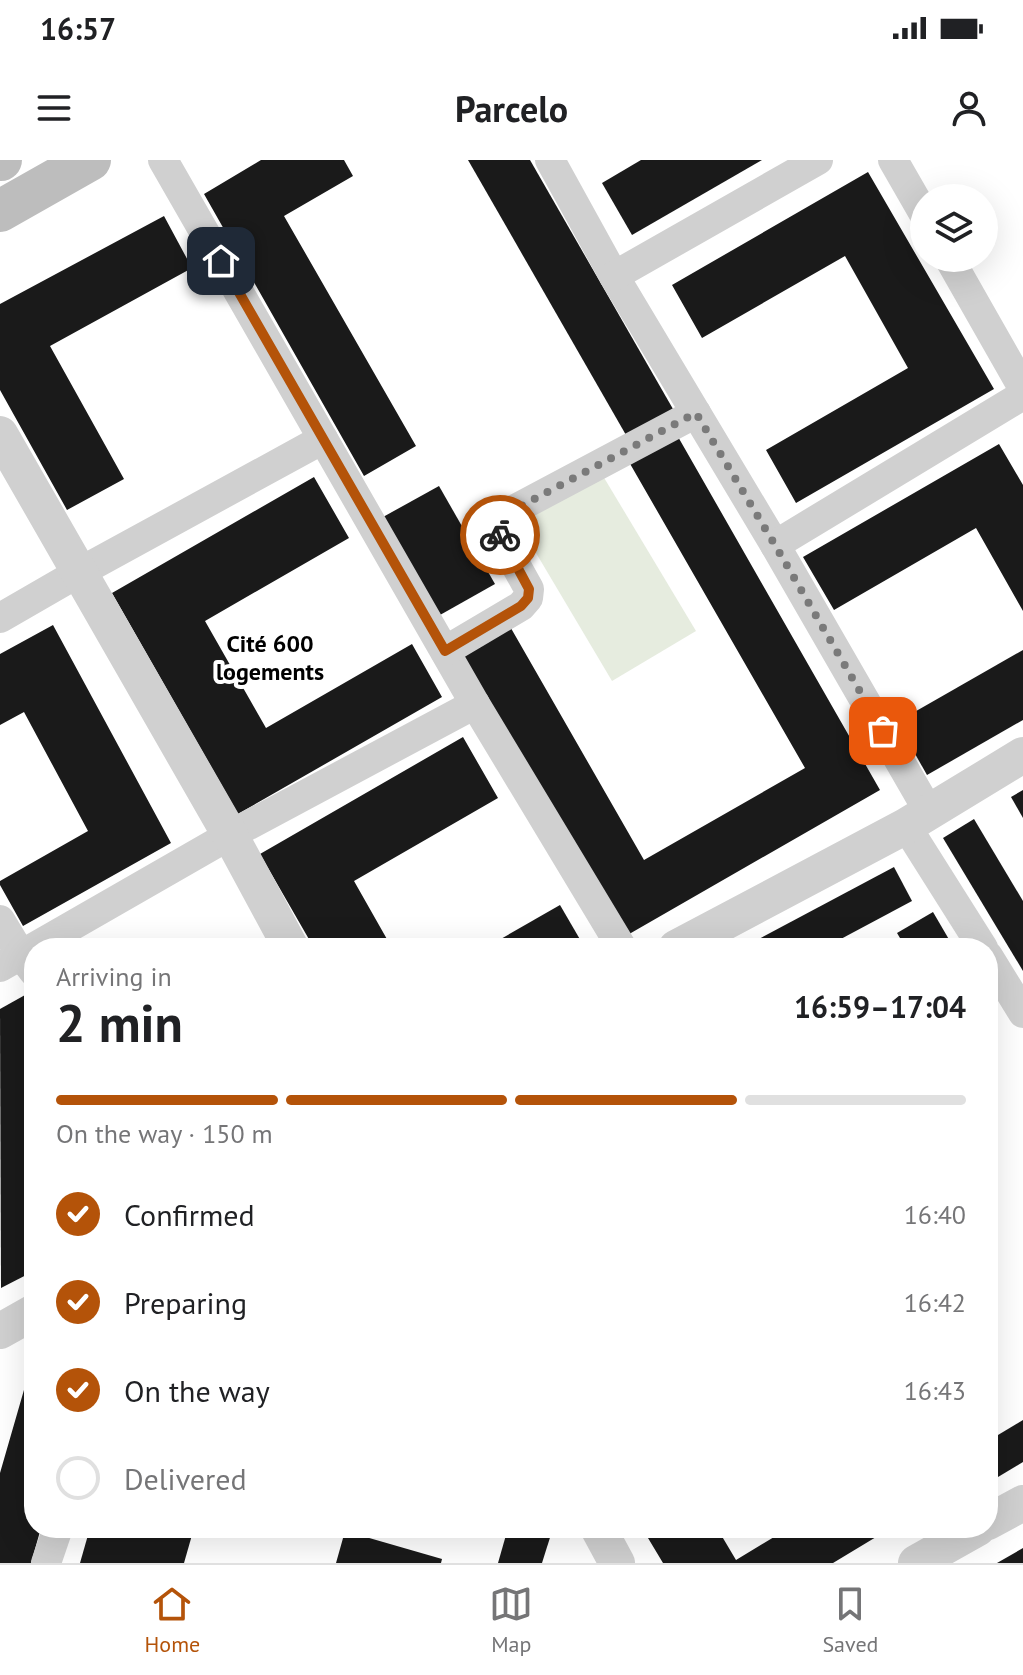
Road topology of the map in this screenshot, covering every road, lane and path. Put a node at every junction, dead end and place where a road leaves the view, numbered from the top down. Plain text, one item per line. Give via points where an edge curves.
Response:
1 (90, 160) edge
2 (163, 160) edge
3 (550, 160) edge
4 (818, 160) edge
5 (893, 160) edge
6 (910, 190) edge
7 (0, 211) edge
8 (957, 272) edge
9 (614, 276) junction
10 (1023, 388) edge
11 (1023, 395) edge
12 (696, 413) junction
13 (0, 434) edge
14 (323, 439) junction
15 (775, 545) junction
16 (78, 573) junction
17 (0, 618) edge
18 (445, 651) junction
19 (475, 704) junction
20 (1023, 755) edge
21 (918, 819) junction
22 (230, 835) junction
23 (0, 920) edge
24 (61, 938) edge
25 (286, 938) edge
26 (616, 938) edge
27 (695, 938) edge
28 (978, 938) edge
29 (18, 964) edge
30 (998, 980) edge
31 (1008, 1005) edge
32 (1023, 1503) edge
33 (998, 1517) edge
34 (55, 1538) edge
35 (603, 1538) edge
36 (960, 1538) edge
37 (46, 1563) edge
38 (617, 1563) edge
39 (916, 1563) edge

1 - 7 main road
2 - 14 street
3 - 9 street
4 - 9 street
5 - 6 street
8 - 10 street
9 - 12 street
11 - 15 street
12 - 15 street
12 - 18 street via 504,515 497,524 499,535 529,589 528,598
13 - 16 street
14 - 16 street
14 - 18 street
15 - 21 street
16 - 17 street
16 - 22 street
18 - 19 street
19 - 22 street
19 - 26 street
20 - 21 street
21 - 27 street
21 - 28 street
22 - 24 street
22 - 25 street
23 - 29 street
30 - 31 street
32 - 33 street
34 - 37 street
35 - 38 street
36 - 39 street

